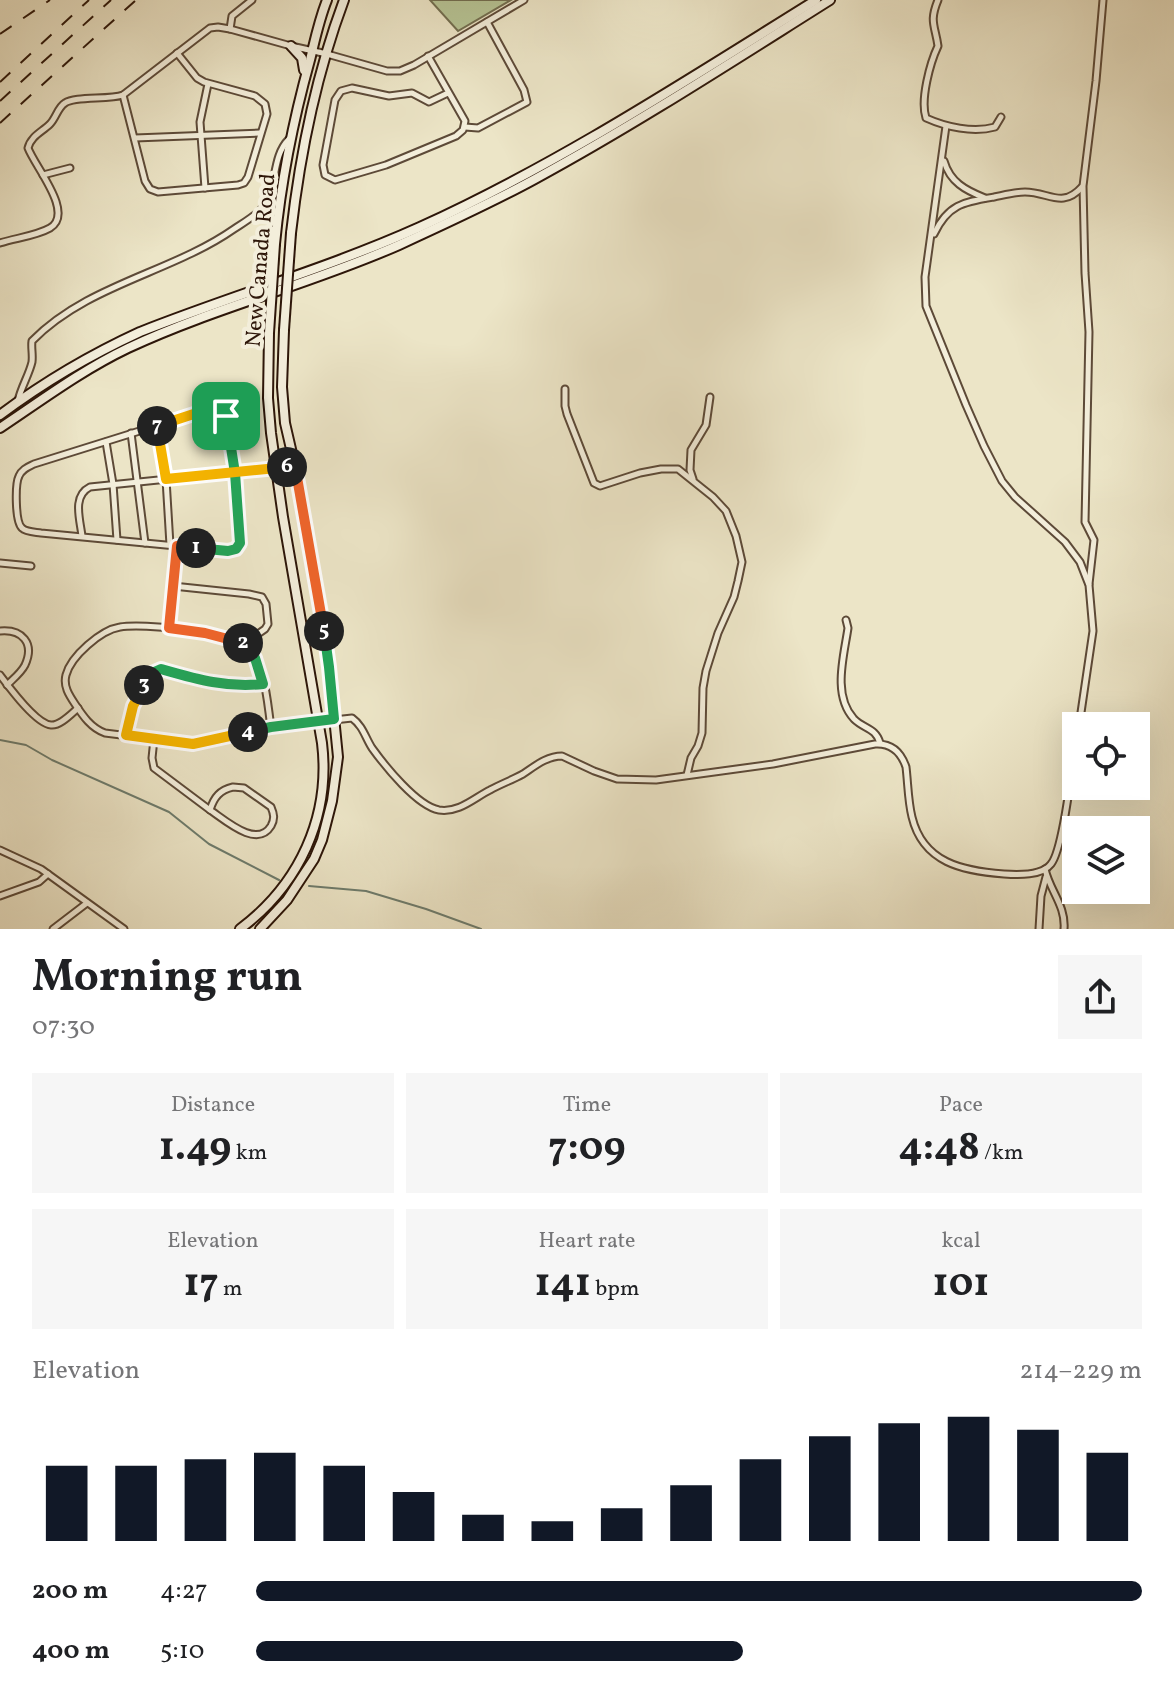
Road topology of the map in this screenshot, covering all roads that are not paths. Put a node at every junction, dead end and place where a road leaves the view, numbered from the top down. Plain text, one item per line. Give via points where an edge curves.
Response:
1 (252, 0) edge
2 (327, 0) edge
3 (344, 0) edge
4 (524, 0) edge
5 (816, 0) edge
6 (830, 0) edge
7 (938, 0) edge
8 (1103, 0) edge
9 (487, 22) junction
10 (230, 29) junction
11 (291, 46) junction
12 (313, 51) junction
13 (177, 53) junction
14 (327, 54) junction
15 (428, 56) junction
16 (304, 79) junction
17 (208, 84) junction
18 (448, 93) junction
19 (123, 95) junction
20 (1001, 117) dead end
21 (946, 126) junction
22 (465, 127) junction
23 (260, 133) junction
24 (201, 135) junction
25 (135, 138) junction
26 (290, 138) junction
27 (942, 156) junction
28 (70, 168) dead end
29 (43, 175) junction
30 (1083, 186) junction
31 (205, 188) junction
32 (986, 198) junction
33 (931, 239) junction
34 (0, 243) edge
35 (565, 389) dead end
36 (710, 397) dead end
37 (18, 402) junction
38 (0, 415) edge
39 (157, 425) junction
40 (0, 428) edge
41 (131, 433) junction
42 (106, 441) junction
43 (295, 466) junction
44 (276, 469) junction
45 (235, 473) junction
46 (166, 479) junction
47 (693, 480) junction
48 (138, 482) junction
49 (113, 484) junction
50 (82, 536) junction
51 (117, 540) junction
52 (145, 543) junction
53 (174, 546) junction
54 (0, 563) edge
55 (31, 566) dead end
56 (1089, 585) junction
57 (173, 586) junction
58 (846, 620) dead end
59 (169, 628) junction
60 (0, 631) edge
61 (245, 643) junction
62 (0, 675) edge
63 (263, 684) junction
64 (7, 685) junction
65 (78, 708) junction
66 (1081, 712) edge
67 (334, 719) junction
68 (319, 721) junction
69 (271, 727) junction
70 (126, 735) junction
71 (154, 739) junction
72 (880, 743) junction
73 (687, 775) junction
74 (1067, 800) edge
75 (210, 810) junction
76 (0, 850) edge
77 (1046, 872) junction
78 (48, 874) junction
79 (0, 896) edge
80 (87, 903) junction
81 (53, 929) edge
82 (124, 929) edge
83 (240, 929) edge
84 (261, 929) edge
85 (1039, 929) edge
86 (1064, 929) edge

1 - 10 street via 232,16
2 - 12 main road, New Canada Road
3 - 14 main road, New Canada Road
4 - 9 street
5 - 37 main road via 590,138 479,198 365,250 140,332 77,363
6 - 40 main road via 517,189 352,264 127,348
7 - 21 street via 932,19 938,46 924,110 926,118
8 - 30 street
9 - 15 street
9 - 22 street via 527,102 478,128
10 - 11 street
10 - 13 street via 210,28
11 - 12 street
11 - 16 main road via 302,58
12 - 14 street
12 - 16 main road, New Canada Road
13 - 17 street
13 - 19 street
14 - 15 street via 392,72
14 - 43 main road, New Canada Road, bridge via 305,135 291,233 284,413
15 - 18 street
16 - 26 main road, New Canada Road
17 - 23 street via 263,101 267,112
17 - 24 street
18 - 22 street
18 - 22 street via 429,102 412,93 341,91 335,100 324,173 335,180 386,165 456,136
19 - 25 street
19 - 29 street via 64,103 31,140 29,151
20 - 21 street via 987,129
21 - 27 street
23 - 24 street
23 - 31 street via 246,180
24 - 25 street
24 - 31 street
25 - 31 street via 152,190
26 - 37 street via 279,154 262,208 233,231 92,298 42,330 32,341 31,365
26 - 44 main road, New Canada Road, bridge via 269,333 268,398
27 - 32 street via 956,182
27 - 33 street
28 - 29 street
29 - 34 street via 58,206 56,223
30 - 32 street via 1070,198 1022,192
30 - 56 street via 1089,332 1085,522 1094,540
32 - 33 street via 956,206
33 - 56 street via 926,306 984,446 1015,497 1065,542
35 - 47 street via 567,414 594,483 600,486 661,469 678,469
36 - 47 street via 706,425 691,450
37 - 38 main road
39 - 41 street
39 - 45 street via 220,410 226,416
39 - 46 street
41 - 42 street
41 - 48 street
42 - 49 street
42 - 50 street via 34,464 18,478 17,517 22,528
43 - 44 street
43 - 67 main road, New Canada Road
44 - 45 street
44 - 68 main road, New Canada Road
45 - 46 street
45 - 53 street via 241,539 236,549
46 - 48 street
46 - 53 street
47 - 73 street via 726,511 742,562 706,671 702,733
48 - 49 street
48 - 52 street
49 - 50 street via 81,492
49 - 51 street
50 - 51 street
51 - 52 street
52 - 53 street
53 - 57 street
54 - 55 street
56 - 66 street via 1093,631
57 - 59 street
57 - 61 street via 262,597 268,624
58 - 72 street via 843,699 855,720 876,733
59 - 61 street
59 - 65 street via 119,627 98,636 66,674 67,691
60 - 64 street via 17,633 29,650 24,668
61 - 63 street
62 - 64 street
63 - 69 street
63 - 70 street via 235,686 158,669 133,706
64 - 65 street via 47,724 56,725
65 - 70 street via 95,729
67 - 68 street
67 - 73 street via 359,723 372,748 411,794 439,810 466,804 556,756 622,779
67 - 84 main road, New Canada Road via 338,757 322,840 296,888
68 - 69 street
68 - 83 main road, New Canada Road via 323,794 311,840 286,883
69 - 71 street via 193,744
70 - 71 street
71 - 75 street via 154,768
72 - 73 street
72 - 77 street via 903,759 914,823 940,859 989,872
74 - 77 street via 1060,844
75 - 75 street via 253,835 264,833 273,819 268,804 238,787 218,794
76 - 78 street
77 - 85 street
77 - 86 street via 1063,909
78 - 79 street
78 - 80 street
80 - 81 street
80 - 82 street

